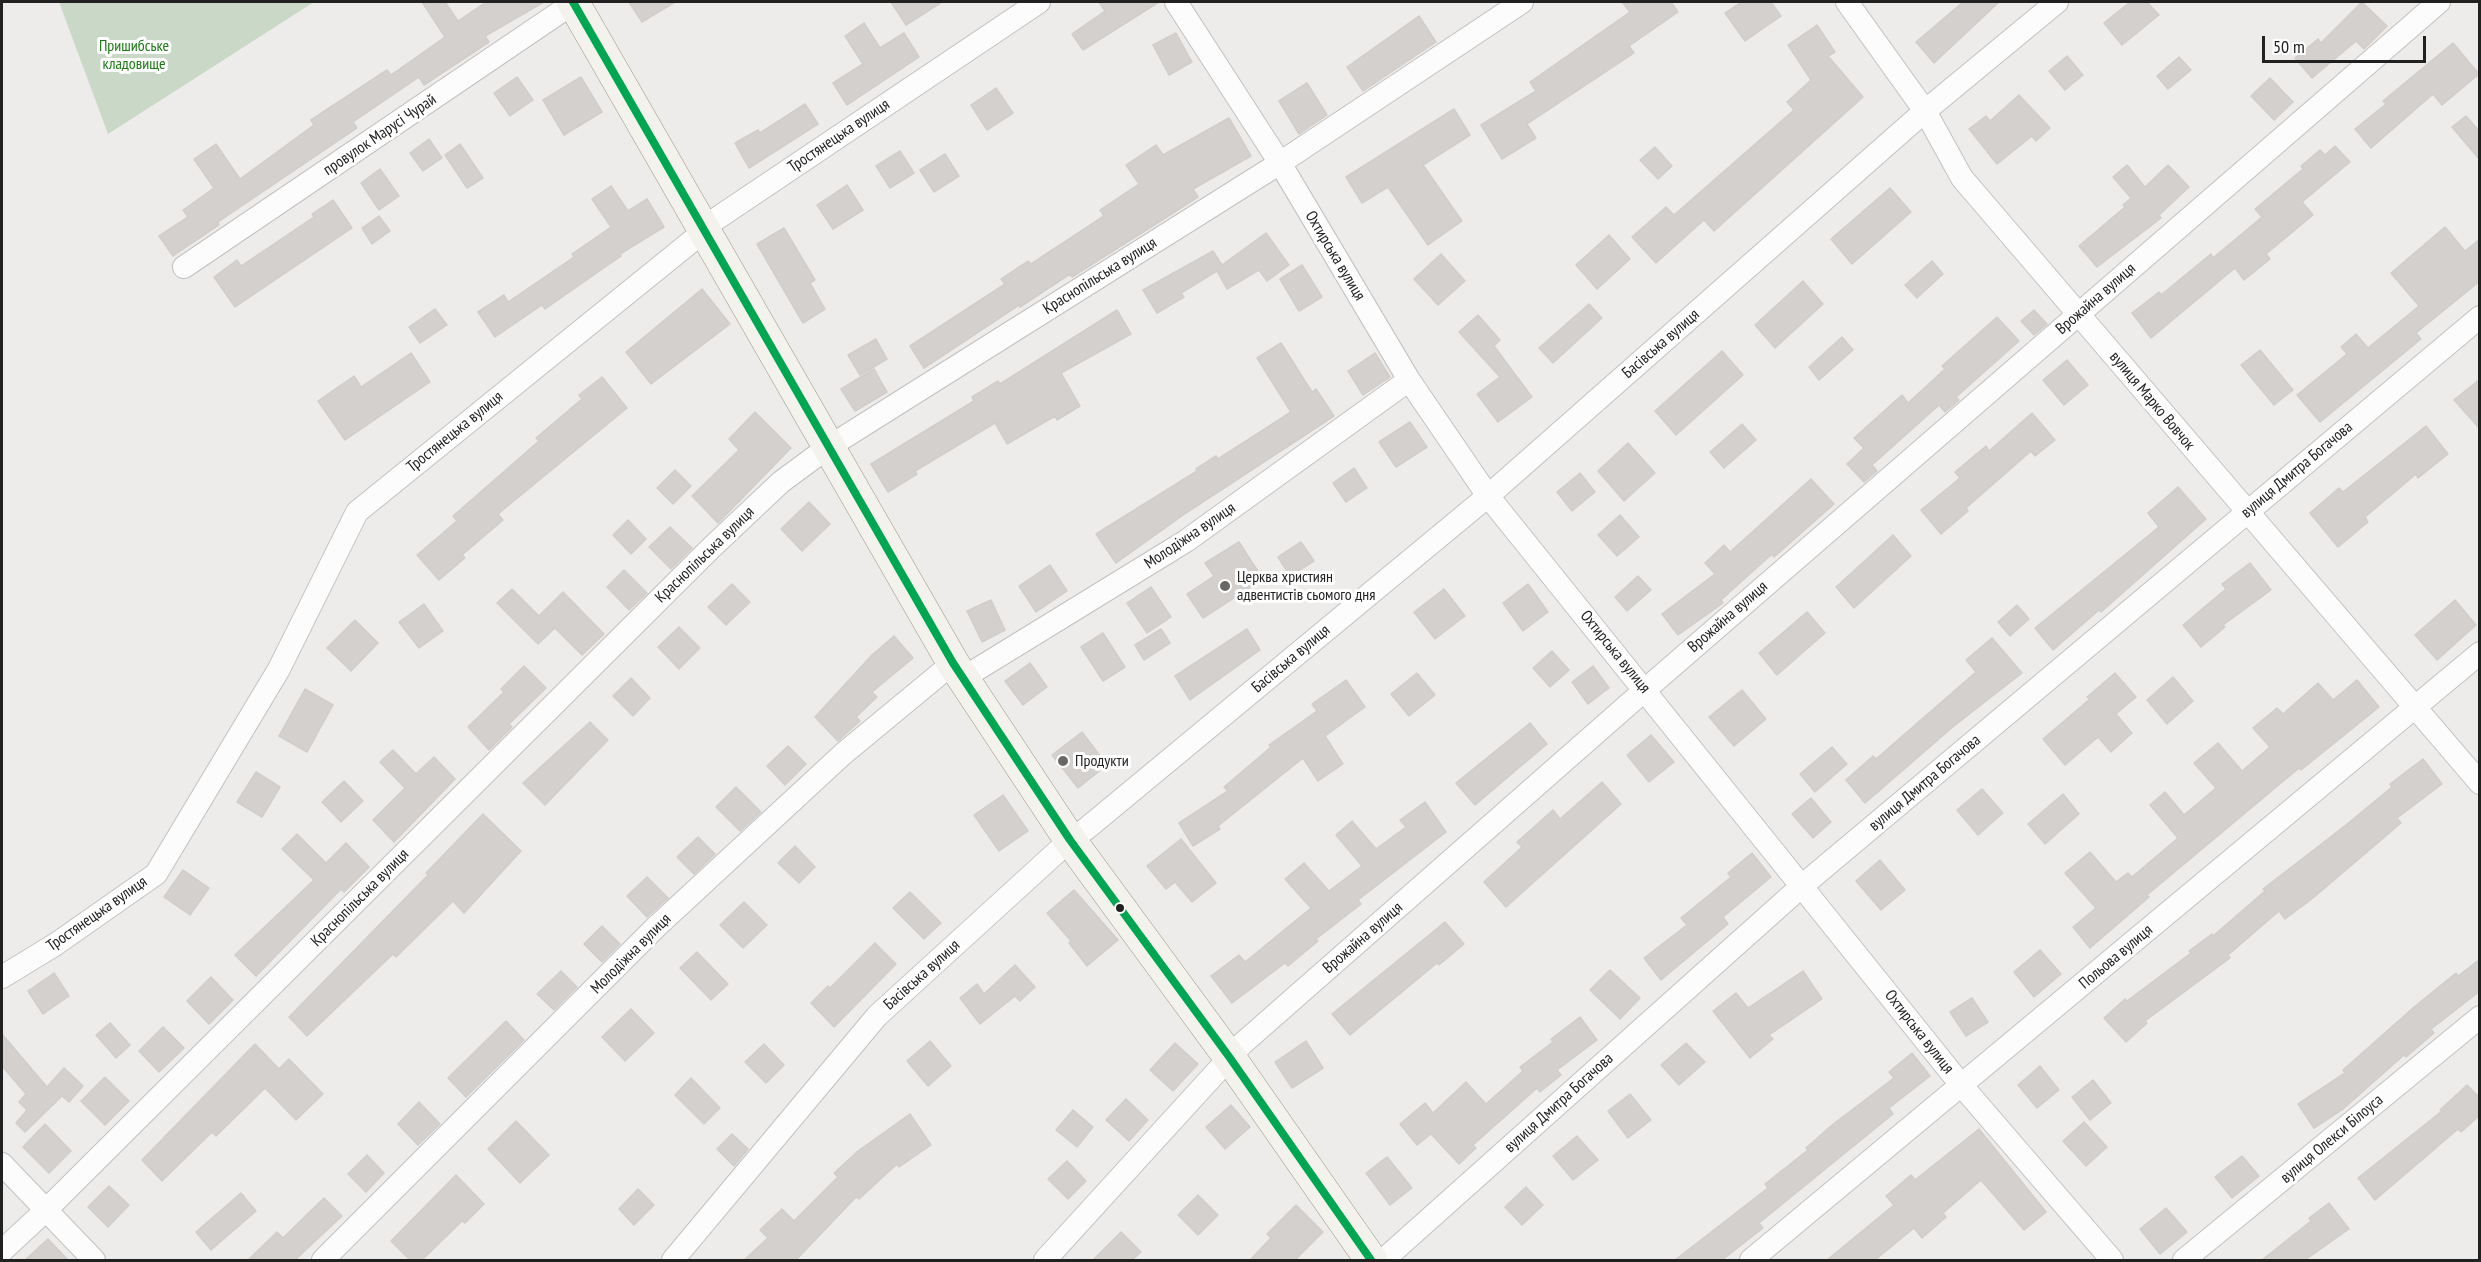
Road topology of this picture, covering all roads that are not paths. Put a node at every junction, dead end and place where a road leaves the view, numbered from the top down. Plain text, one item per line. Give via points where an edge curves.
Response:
1 (574, 2) edge
2 (1039, 2) edge
3 (1176, 2) edge
4 (1522, 2) edge
5 (1847, 2) edge
6 (2057, 2) edge
7 (2439, 2) edge
8 (1925, 111) junction
9 (1280, 163) junction
10 (703, 232) junction
11 (184, 267) dead end
12 (2078, 314) junction
13 (2480, 317) edge
14 (1408, 380) junction
15 (827, 448) junction
16 (1488, 496) junction
17 (2246, 513) junction
18 (2480, 653) edge
19 (958, 670) junction
20 (1646, 689) junction
21 (2415, 708) junction
22 (2480, 783) edge
23 (1070, 840) junction
24 (1803, 885) junction
25 (2, 977) edge
26 (2480, 1017) edge
27 (1230, 1058) junction
28 (1962, 1086) junction
29 (2, 1164) edge
30 (45, 1211) junction
31 (2, 1251) edge
32 (94, 1260) edge
33 (323, 1260) edge
34 (673, 1260) edge
35 (1045, 1260) edge
36 (1371, 1260) edge
37 (1380, 1260) edge
38 (1751, 1260) edge
39 (2112, 1260) edge
40 (2184, 1260) edge

1 - 10 street
1 - 11 street, провулок Марусі Чурай
2 - 10 street, Тростянецька вулиця via 716,219
3 - 9 street, Охтирська вулиця
4 - 9 street, Краснопільська вулиця
5 - 8 street, вулиця Марко Вовчок
6 - 8 street, Басівська вулиця
7 - 12 street, Врожайна вулиця
8 - 12 street, вулиця Марко Вовчок via 1962,178
8 - 16 street, Басівська вулиця
9 - 14 street, Охтирська вулиця
9 - 15 street, Краснопільська вулиця
10 - 15 street
10 - 25 street, Тростянецька вулиця via 357,512 279,669 156,874
12 - 17 street, вулиця Марко Вовчок
12 - 20 street, Врожайна вулиця
13 - 17 street, вулиця Дмитра Богачова
14 - 16 street, Охтирська вулиця
14 - 19 street, Молодіжна вулиця via 1186,541
15 - 19 street
15 - 30 street, Краснопільська вулиця via 781,482 712,547
16 - 20 street, Охтирська вулиця
16 - 23 street, Басівська вулиця
17 - 21 street, вулиця Марко Вовчок
17 - 24 street, вулиця Дмитра Богачова
18 - 21 street, Польова вулиця
19 - 23 street
19 - 33 street, Молодіжна вулиця via 843,754 656,927
20 - 24 street, Охтирська вулиця
20 - 27 street, Врожайна вулиця
21 - 22 street, вулиця Марко Вовчок
21 - 28 street, Польова вулиця
23 - 27 street
23 - 34 street, Басівська вулиця via 877,1016
24 - 28 street, Охтирська вулиця
24 - 37 street, вулиця Дмитра Богачова
26 - 40 street, вулиця Олекси Білоуса
27 - 35 street, Врожайна вулиця
27 - 36 street
28 - 38 street, Польова вулиця
28 - 39 street, Охтирська вулиця
29 - 30 street
30 - 31 street, Краснопільська вулиця
30 - 32 street

